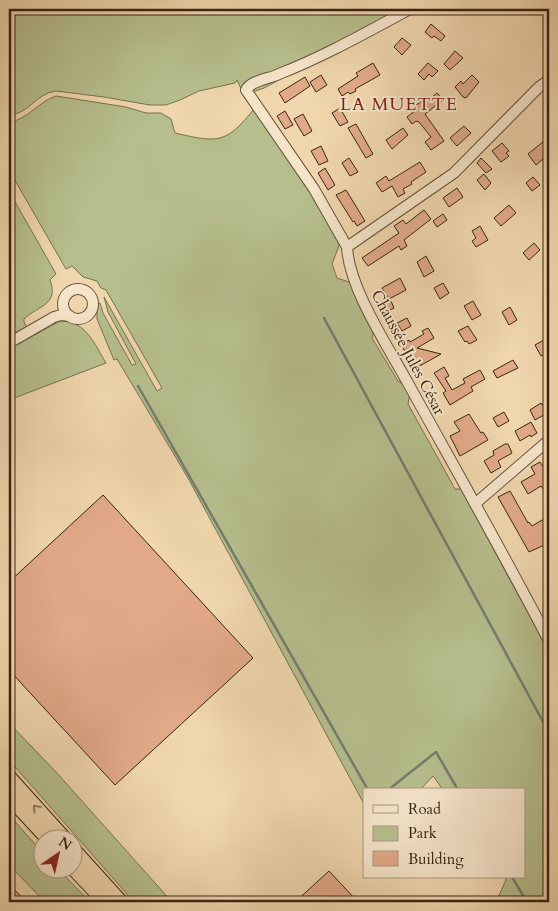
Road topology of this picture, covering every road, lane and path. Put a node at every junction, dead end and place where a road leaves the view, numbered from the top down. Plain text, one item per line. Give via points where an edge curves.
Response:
1 (410, 9) edge
2 (549, 80) edge
3 (347, 247) junction
4 (63, 304) junction
5 (70, 316) junction
6 (50, 319) junction
7 (9, 343) edge
8 (549, 440) edge
9 (476, 503) junction
10 (549, 640) edge
11 (9, 778) edge
12 (9, 796) edge
13 (39, 828) edge
14 (54, 828) edge
15 (82, 860) edge
16 (82, 877) edge
17 (106, 902) edge
18 (120, 902) edge

1 - 3 street, Chaussée Jules César via 334,50 246,88 247,95 314,189
2 - 3 street via 454,173
3 - 9 street, Chaussée Jules César via 353,275 368,310
4 - 5 street
4 - 5 street via 66,296 74,290 85,291 91,297 92,310 86,316 78,319
4 - 6 street
5 - 6 street
6 - 7 street
8 - 9 street
9 - 10 street, Chaussée Jules César
14 -> 11 highway
12 - 13 highway
15 - 18 highway
16 - 17 highway

